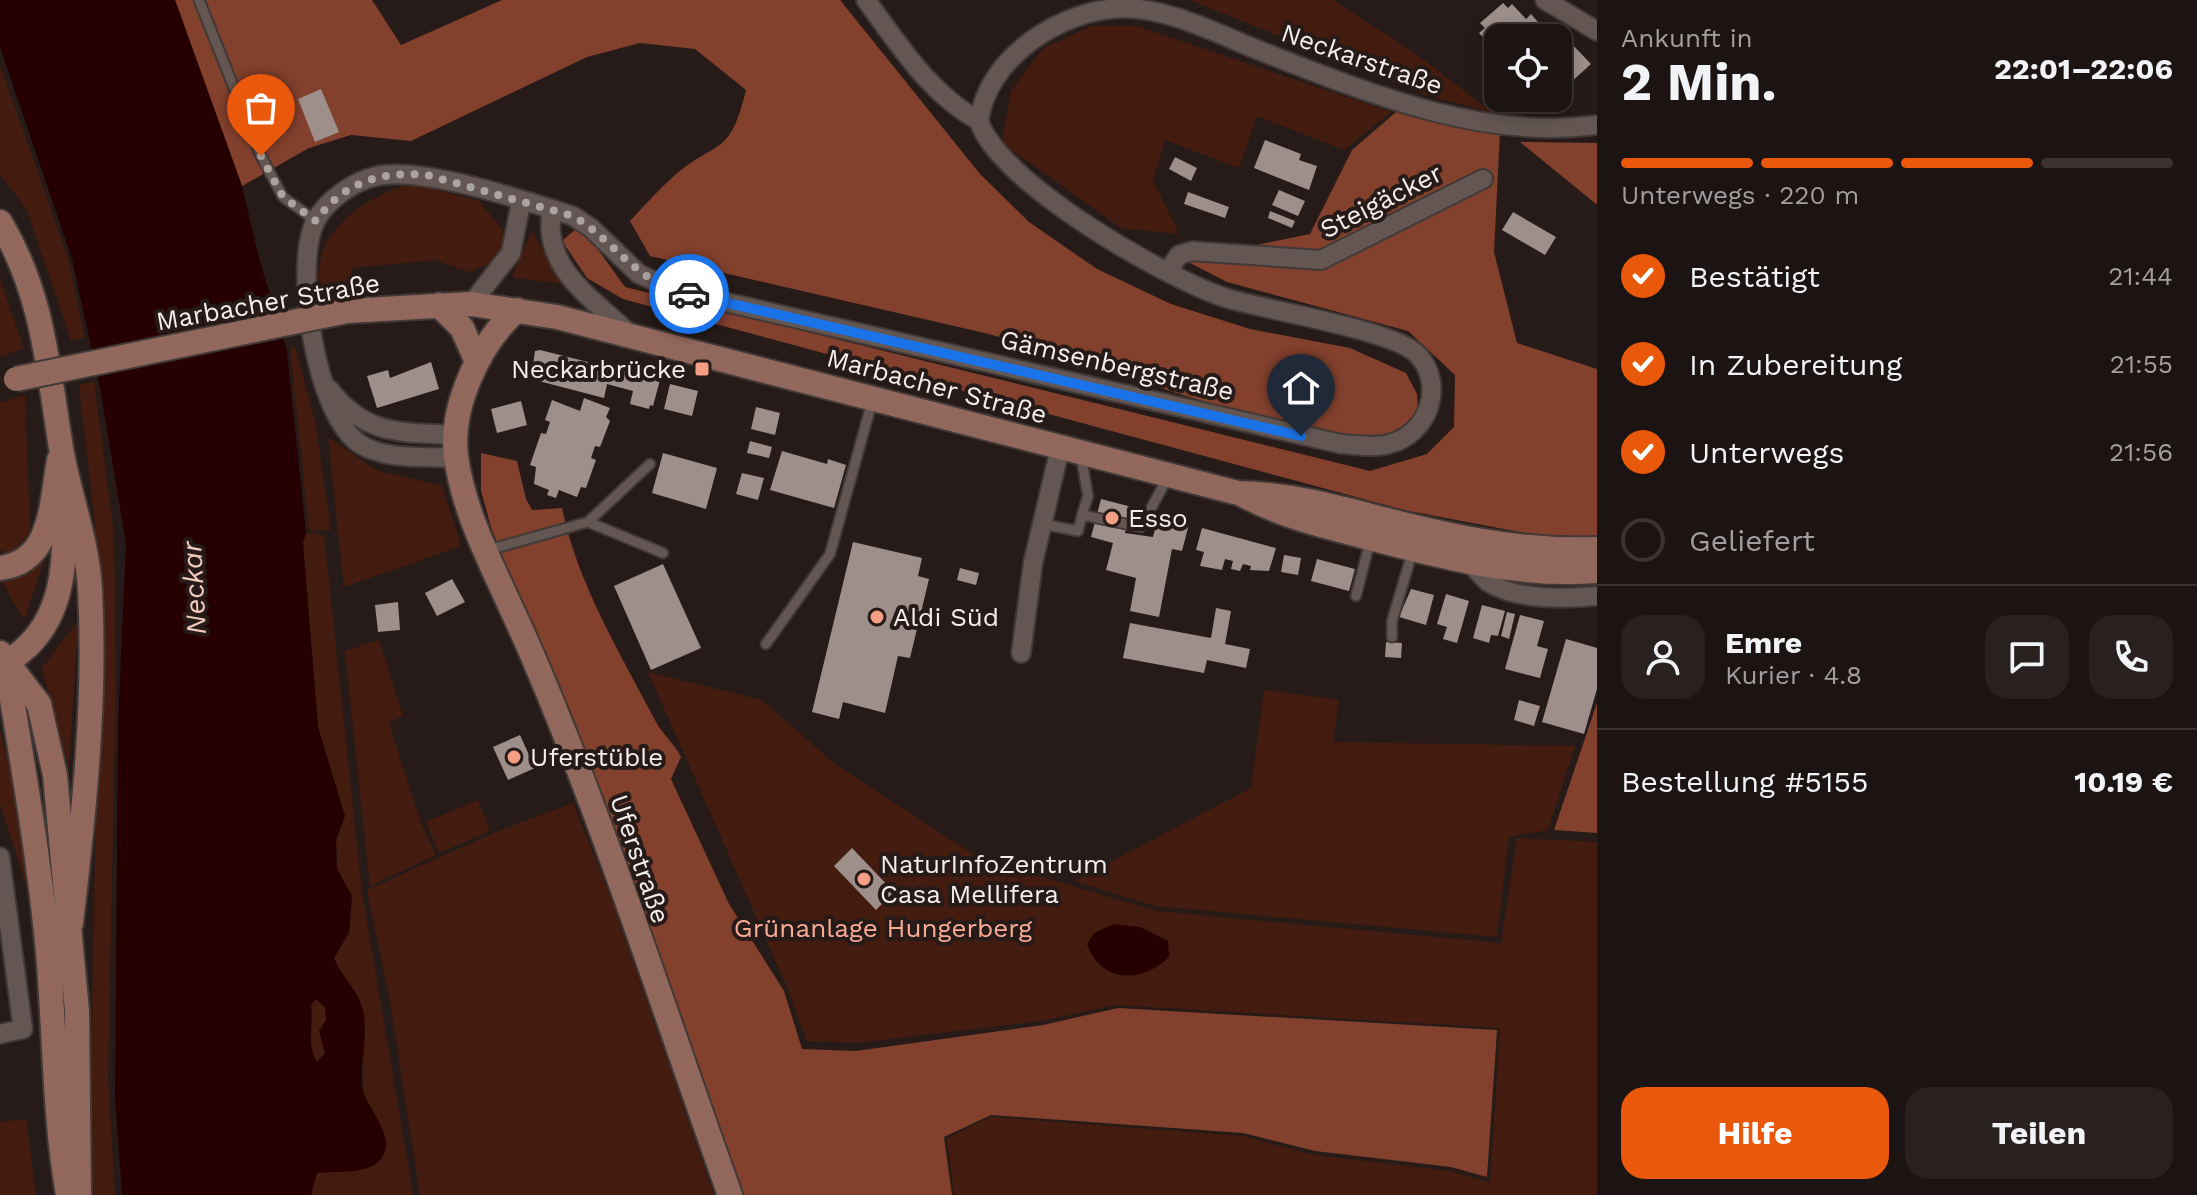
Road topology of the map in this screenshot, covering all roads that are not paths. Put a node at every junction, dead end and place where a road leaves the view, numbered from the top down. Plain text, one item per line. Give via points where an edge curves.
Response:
1 (199, 0) edge
2 (866, 0) edge
3 (1545, 0) edge
4 (1597, 31) edge
5 (979, 121) junction
6 (1597, 125) edge
7 (1483, 179) dead end
8 (521, 202) junction
9 (552, 209) junction
10 (316, 221) junction
11 (0, 222) edge
12 (1167, 272) junction
13 (471, 304) junction
14 (439, 305) junction
15 (517, 310) junction
16 (630, 334) junction
17 (477, 362) junction
18 (0, 382) edge
19 (873, 398) junction
20 (456, 446) junction
21 (61, 450) junction
22 (1070, 450) junction
23 (650, 464) dead end
24 (1169, 475) junction
25 (1082, 515) junction
26 (588, 522) junction
27 (1042, 524) junction
28 (1373, 528) junction
29 (1597, 549) edge
30 (1413, 550) junction
31 (485, 551) junction
32 (663, 553) dead end
33 (1470, 563) junction
34 (0, 568) edge
35 (1597, 571) edge
36 (1356, 596) dead end
37 (1597, 596) edge
38 (1392, 637) dead end
39 (766, 644) dead end
40 (1021, 653) dead end
41 (2, 661) edge
42 (0, 857) edge
43 (71, 923) junction
44 (0, 1034) edge
45 (68, 1195) edge
46 (79, 1195) edge
47 (730, 1195) edge

1 - 10 lane via 261,156 283,197
2 - 5 street, Gämsenbergstraße via 931,87
3 - 4 street
5 - 6 street, Neckarstraße via 988,86 1036,37 1085,14 1126,8 1182,20 1320,75 1447,116 1536,127
5 - 12 street, Gämsenbergstraße via 984,137 1016,172 1106,237
7 - 12 street, Steigäcker via 1321,260 1192,251 1179,255
8 - 9 street, Gämsenbergstraße
8 - 10 street, Gämsenbergstraße via 427,175 391,174 341,193
8 - 13 street via 511,253
9 - 12 street, Gämsenbergstraße via 586,224 639,274 677,291 1301,436 1389,445 1405,438 1431,407 1429,371 1399,342 1224,297
9 - 16 street via 550,243 559,264
10 - 20 street, Gämsenbergstraße via 306,258 306,295 333,413 360,444 383,453
11 - 21 main road via 28,274 37,304
13 - 14 main road, Marbacher Straße
13 - 15 main road, Marbacher Straße
14 - 17 main road via 462,328
14 - 18 main road, Marbacher Straße, bridge via 347,311
15 - 16 main road, Marbacher Straße
15 - 17 main road
16 - 19 main road, Marbacher Straße
17 - 20 main road
19 - 22 main road, Marbacher Straße
19 - 39 lane via 830,554
20 - 31 main road, Uferstraße
21 - 34 main road via 42,546 30,558
21 - 41 main road via 65,549 60,586 40,631
21 - 43 main road via 91,588 85,801
22 - 24 main road, Marbacher Straße
22 - 25 lane via 1088,496
22 - 27 street, Marbacher Straße
23 - 26 lane
24 - 25 lane via 1141,527
24 - 28 main road, Marbacher Straße via 1238,493 1279,494 1311,519
25 - 27 lane via 1078,531
26 - 31 lane
26 - 32 lane
27 - 40 street, Marbacher Straße
28 - 29 main road, Marbacher Straße via 1527,547
28 - 30 main road, Marbacher Straße
28 - 36 lane
30 - 33 main road, Marbacher Straße
30 - 38 lane
31 - 47 main road, Uferstraße via 580,773
33 - 35 main road, Marbacher Straße via 1532,572
33 - 37 street via 1489,582 1509,590 1547,597
41 - 43 main road via 23,679 39,704 50,741
41 - 45 main road via 33,823
42 - 44 street via 23,1029
43 - 46 main road

